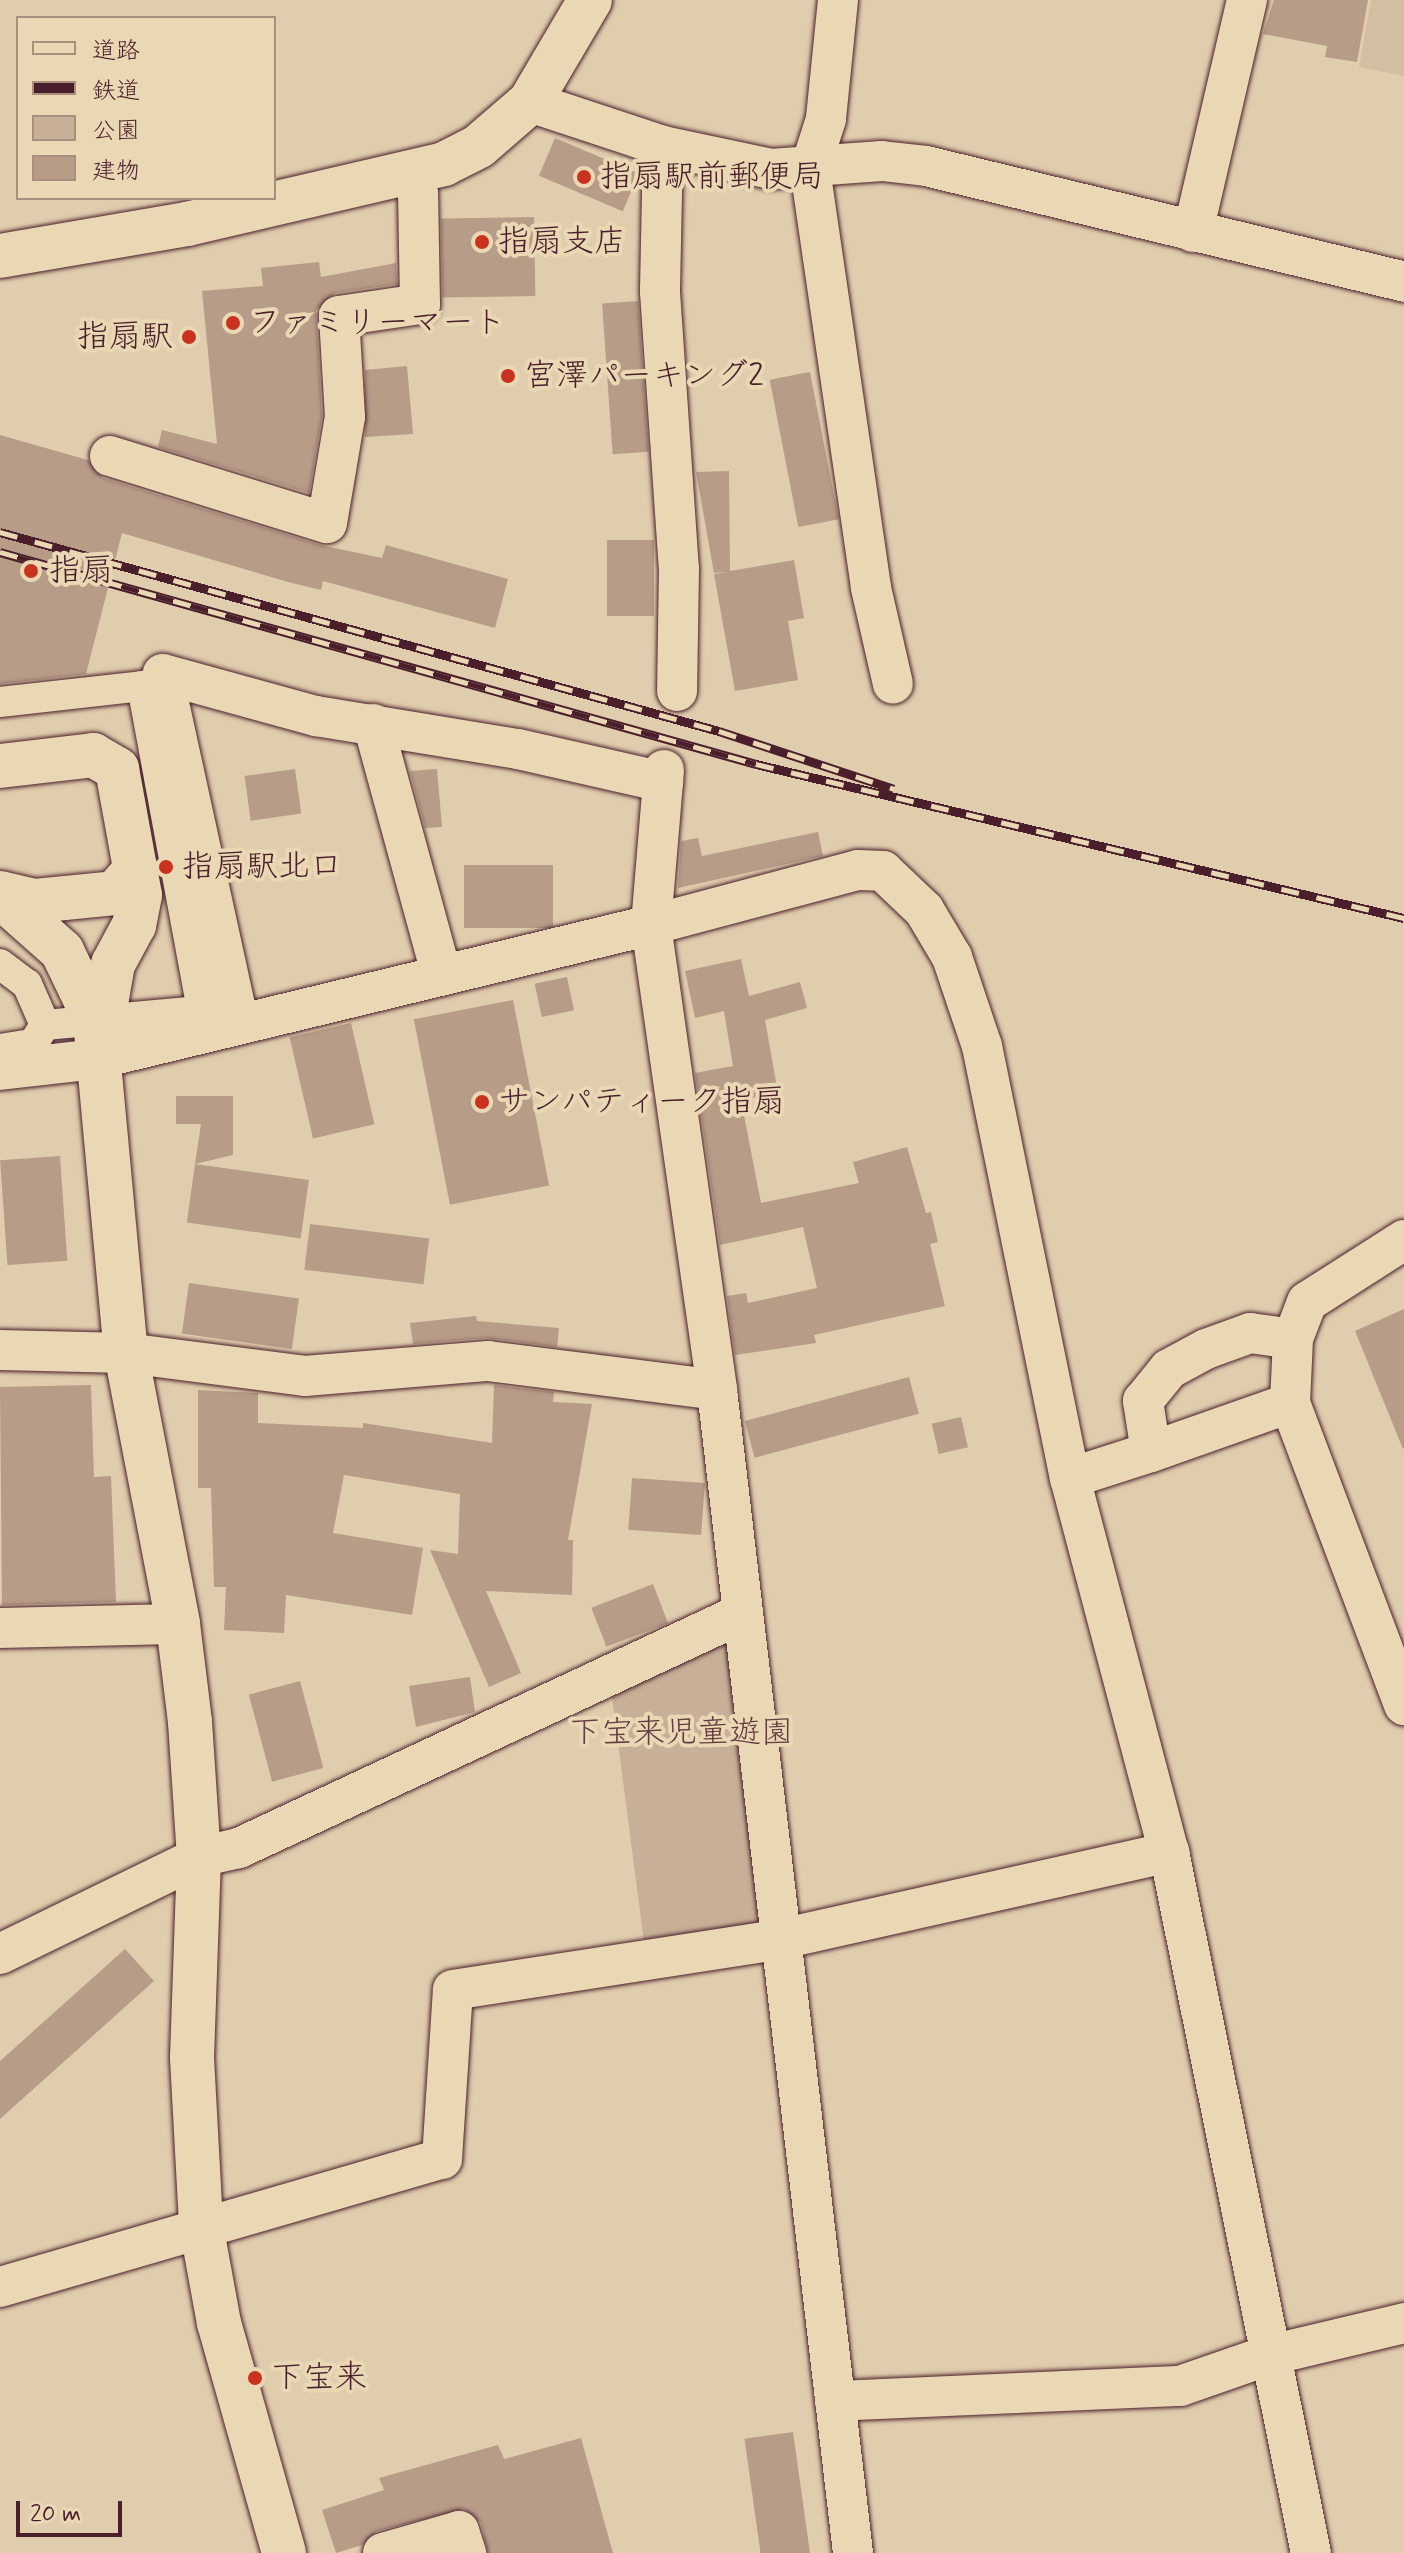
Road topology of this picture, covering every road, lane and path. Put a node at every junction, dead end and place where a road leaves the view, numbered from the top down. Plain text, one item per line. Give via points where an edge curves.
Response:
1 (590, 0) edge
2 (838, 0) edge
3 (1247, 0) edge
4 (530, 102) junction
5 (663, 146) junction
6 (810, 169) junction
7 (412, 176) junction
8 (1193, 232) junction
9 (0, 256) edge
10 (1404, 282) edge
11 (110, 456) dead end
12 (893, 684) dead end
13 (677, 691) dead end
14 (0, 702) edge
15 (373, 724) junction
16 (0, 766) edge
17 (136, 869) junction
18 (0, 895) edge
19 (651, 925) junction
20 (0, 964) edge
21 (441, 973) junction
22 (226, 1014) junction
23 (45, 1025) junction
24 (96, 1040) junction
25 (0, 1049) edge
26 (0, 1070) edge
27 (1404, 1240) edge
28 (1293, 1339) junction
29 (0, 1350) edge
30 (126, 1353) junction
31 (717, 1390) junction
32 (1290, 1403) junction
33 (1151, 1452) junction
34 (1070, 1478) junction
35 (743, 1613) junction
36 (178, 1624) junction
37 (0, 1628) edge
38 (1404, 1705) edge
39 (1169, 1852) junction
40 (199, 1857) junction
41 (781, 1939) junction
42 (0, 1954) edge
43 (201, 2225) junction
44 (0, 2287) edge
45 (1404, 2323) edge
46 (1266, 2356) junction
47 (835, 2401) junction
48 (284, 2553) edge
49 (383, 2553) edge
50 (466, 2553) edge
51 (853, 2553) edge
52 (1311, 2553) edge

1 - 4 street
2 - 6 street via 826,119
3 - 8 street
4 - 5 street
4 - 7 street via 479,146
5 - 6 street via 771,169
5 - 13 street via 660,292 679,568
6 - 8 street via 882,161 926,166
6 - 12 street via 871,588
7 - 9 street
7 - 11 street via 418,194 420,304 339,316 345,417 327,523
8 - 10 street
14 - 22 street via 142,686
15 - 19 street via 664,776
15 - 21 street
15 - 22 street via 316,716 163,674
16 - 17 street via 93,755 111,762
17 - 18 street via 115,893 35,901
17 - 24 street via 138,911
18 - 24 street via 62,951
19 - 21 street
19 - 31 street
19 - 34 street via 858,870 883,871 924,910 952,957 982,1046
20 - 23 street via 27,984
21 - 22 street
22 - 24 street
23 - 24 street
23 - 25 street via 33,1044
24 - 26 street
24 - 30 street
27 - 28 street via 1307,1302
28 - 32 street
28 - 33 street via 1250,1333 1169,1369 1143,1401
29 - 30 street
30 - 31 street via 305,1376 488,1361
30 - 36 street
31 - 35 street
32 - 33 street
32 - 38 street
33 - 34 street
34 - 39 street
35 - 40 street via 239,1848
35 - 41 street
36 - 37 street
36 - 40 street
39 - 41 street
39 - 46 street
40 - 42 street
40 - 43 street via 192,2058
41 - 43 street via 453,1990 442,2159
41 - 47 street
43 - 44 street
43 - 48 street via 219,2323
45 - 46 street
46 - 47 street via 1180,2386
46 - 52 street
47 - 51 street
49 - 50 street via 459,2531

